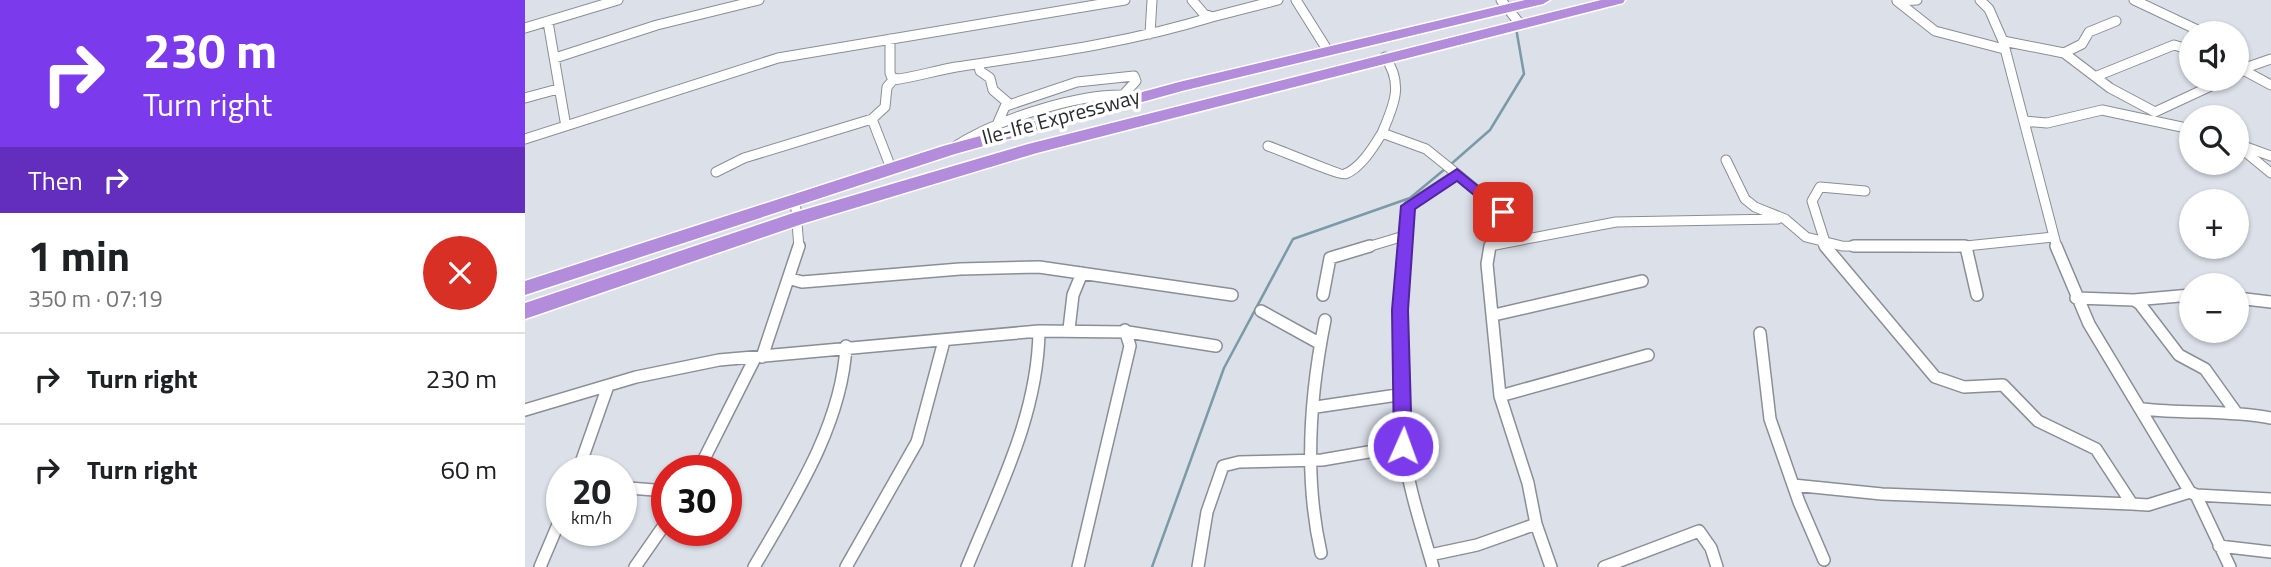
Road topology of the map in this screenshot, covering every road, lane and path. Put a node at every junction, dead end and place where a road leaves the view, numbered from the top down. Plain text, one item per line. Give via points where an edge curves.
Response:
1 (618, 0) edge
2 (759, 0) edge
3 (1125, 0) edge
4 (1151, 0) edge
5 (1192, 0) edge
6 (1278, 0) edge
7 (1296, 0) edge
8 (1543, 0) edge
9 (1618, 0) edge
10 (1896, 0) edge
11 (1917, 0) edge
12 (1980, 0) edge
13 (2141, 1) edge
14 (1504, 4) edge
15 (1572, 5) edge
16 (1213, 17) junction
17 (2116, 21) dead end
18 (2180, 21) edge
19 (548, 22) junction
20 (1520, 24) junction
21 (525, 28) edge
22 (1150, 34) junction
23 (890, 39) junction
24 (2003, 45) junction
25 (2179, 46) edge
26 (1321, 53) junction
27 (2064, 53) junction
28 (1385, 57) junction
29 (555, 58) junction
30 (2271, 59) edge
31 (979, 66) junction
32 (1257, 68) junction
33 (2249, 68) edge
34 (1325, 72) junction
35 (2249, 74) edge
36 (2097, 76) junction
37 (899, 79) junction
38 (2271, 85) edge
39 (1265, 88) junction
40 (558, 89) junction
41 (2200, 91) edge
42 (1125, 93) junction
43 (1145, 97) junction
44 (525, 98) edge
45 (1007, 115) junction
46 (872, 119) junction
47 (2024, 121) junction
48 (570, 122) junction
49 (2179, 126) edge
50 (1382, 133) junction
51 (525, 139) edge
52 (1268, 146) dead end
53 (2249, 148) edge
54 (949, 150) junction
55 (2249, 154) edge
56 (2271, 156) edge
57 (1725, 160) dead end
58 (891, 168) junction
59 (716, 172) dead end
60 (2271, 173) edge
61 (1457, 174) junction
62 (1865, 191) dead end
63 (795, 198) junction
64 (799, 218) junction
65 (1785, 219) junction
66 (1404, 236) junction
67 (2053, 237) junction
68 (1823, 241) junction
69 (1490, 246) junction
70 (1966, 247) junction
71 (1081, 273) junction
72 (791, 279) junction
73 (1642, 281) dead end
74 (525, 288) edge
75 (1232, 295) dead end
76 (1323, 295) dead end
77 (1977, 295) dead end
78 (2179, 296) edge
79 (2076, 298) junction
80 (2249, 299) edge
81 (2134, 300) junction
82 (2271, 302) edge
83 (525, 310) edge
84 (1261, 311) dead end
85 (1494, 315) junction
86 (1325, 320) dead end
87 (1069, 329) junction
88 (1125, 330) junction
89 (1039, 331) junction
90 (1760, 333) dead end
91 (944, 341) junction
92 (1319, 343) junction
93 (846, 346) junction
94 (1216, 346) dead end
95 (1648, 355) dead end
96 (758, 358) junction
97 (608, 386) junction
98 (1404, 394) junction
99 (1500, 396) junction
100 (1316, 407) junction
101 (2143, 409) junction
102 (525, 410) edge
103 (2235, 411) junction
104 (2271, 418) edge
105 (1403, 446) junction
106 (584, 455) edge
107 (706, 455) edge
108 (1313, 461) junction
109 (1793, 485) junction
110 (2193, 494) junction
111 (2271, 499) edge
112 (2132, 504) junction
113 (1536, 524) junction
114 (651, 544) edge
115 (549, 546) edge
116 (2219, 546) junction
117 (1321, 552) dead end
118 (2271, 552) edge
119 (1824, 560) dead end
120 (1431, 561) edge
121 (540, 567) edge
122 (635, 567) edge
123 (754, 567) edge
124 (846, 567) edge
125 (967, 567) edge
126 (1078, 567) edge
127 (1198, 567) edge
128 (1551, 567) edge
129 (1604, 567) edge
130 (1717, 567) edge
131 (2230, 567) edge

1 - 19 street
2 - 29 street via 649,27
3 - 23 street
4 - 22 street
5 - 16 street
6 - 16 street
7 - 26 street
8 - 14 highway, Ile-Ife Expressway
9 - 15 highway, Ile-Ife Expressway
10 - 11 street
10 - 24 street via 1935,31
12 - 24 street via 1989,9
13 - 18 street
14 - 20 street
14 - 26 highway, Ile-Ife Expressway
15 - 20 highway, Ile-Ife Expressway
16 - 22 street
17 - 27 street via 2089,32 2083,44
19 - 21 street
19 - 29 street
20 - 28 highway, Ile-Ife Expressway
22 - 31 street
23 - 37 street via 890,73
23 - 48 street via 778,58
24 - 27 street
24 - 47 street
25 - 36 street
26 - 32 highway, Ile-Ife Expressway
26 - 34 highway
27 - 36 street
28 - 34 highway, Ile-Ife Expressway
28 - 50 street via 1396,71 1398,83
29 - 40 street
30 - 33 street
31 - 37 street
31 - 45 street via 1003,98
32 - 39 highway
32 - 43 highway, Ile-Ife Expressway
34 - 39 highway, Ile-Ife Expressway
35 - 38 street
36 - 41 street via 2155,112
37 - 46 street via 888,84 885,107
39 - 64 highway, Ile-Ife Expressway via 1034,148
40 - 44 street
40 - 48 street
42 - 43 street
42 - 45 street
42 - 45 street via 1136,81 1134,76 1077,82
43 - 54 highway, Ile-Ife Expressway
45 - 54 street via 996,127
46 - 58 street
46 - 59 street via 744,158
47 - 49 street via 2047,123 2102,110
47 - 67 street
48 - 51 street
50 - 52 street via 1371,151 1346,174 1336,175 1296,154
50 - 61 street via 1426,149
53 - 56 street
54 - 58 highway, Ile-Ife Expressway
55 - 60 street
57 - 65 street via 1745,199
58 - 63 highway, Ile-Ife Expressway
61 - 66 street via 1408,206
61 - 69 street via 1503,212 1507,223
62 - 68 street via 1820,187 1812,201
63 - 64 street
63 - 74 highway, Ile-Ife Expressway
64 - 72 street via 799,249
64 - 83 highway, Ile-Ife Expressway
65 - 68 street via 1806,237
65 - 69 street via 1616,222
66 - 76 street via 1330,258
66 - 98 street via 1400,310
67 - 70 street
67 - 79 street
68 - 70 street via 1842,246
68 - 112 street via 1935,377 1964,387 2003,385 2038,421 2096,449
69 - 85 street via 1487,264
70 - 77 street
71 - 72 street via 998,267 802,282
71 - 75 street
71 - 87 street
72 - 96 street
73 - 85 street
78 - 81 street
79 - 81 street
79 - 101 street
80 - 82 street
81 - 103 street via 2179,355 2206,369
84 - 92 street
85 - 99 street
86 - 92 street
87 - 88 street
87 - 89 street
88 - 94 street
88 - 126 street via 1130,346
89 - 91 street
89 - 125 street via 1032,387 1020,430
90 - 109 street via 1770,419
91 - 93 street
91 - 124 street via 917,442
92 - 100 street
93 - 96 street
93 - 123 street via 848,359 827,425
95 - 99 street
96 - 97 street via 673,368
96 - 107 street
97 - 102 street
97 - 106 street
98 - 100 street
98 - 105 street
99 - 113 street
100 - 108 street
101 - 103 street via 2187,414
101 - 110 street
103 - 104 street
105 - 108 street via 1359,457
105 - 120 street
108 - 117 street via 1313,528
108 - 127 street via 1231,461 1223,466 1207,512
109 - 112 street via 1882,494
109 - 119 street
110 - 111 street
110 - 112 street via 2148,505
110 - 116 street
113 - 120 street
113 - 128 street
114 - 122 street
115 - 121 street
116 - 118 street
116 - 131 street
129 - 130 street via 1699,531

